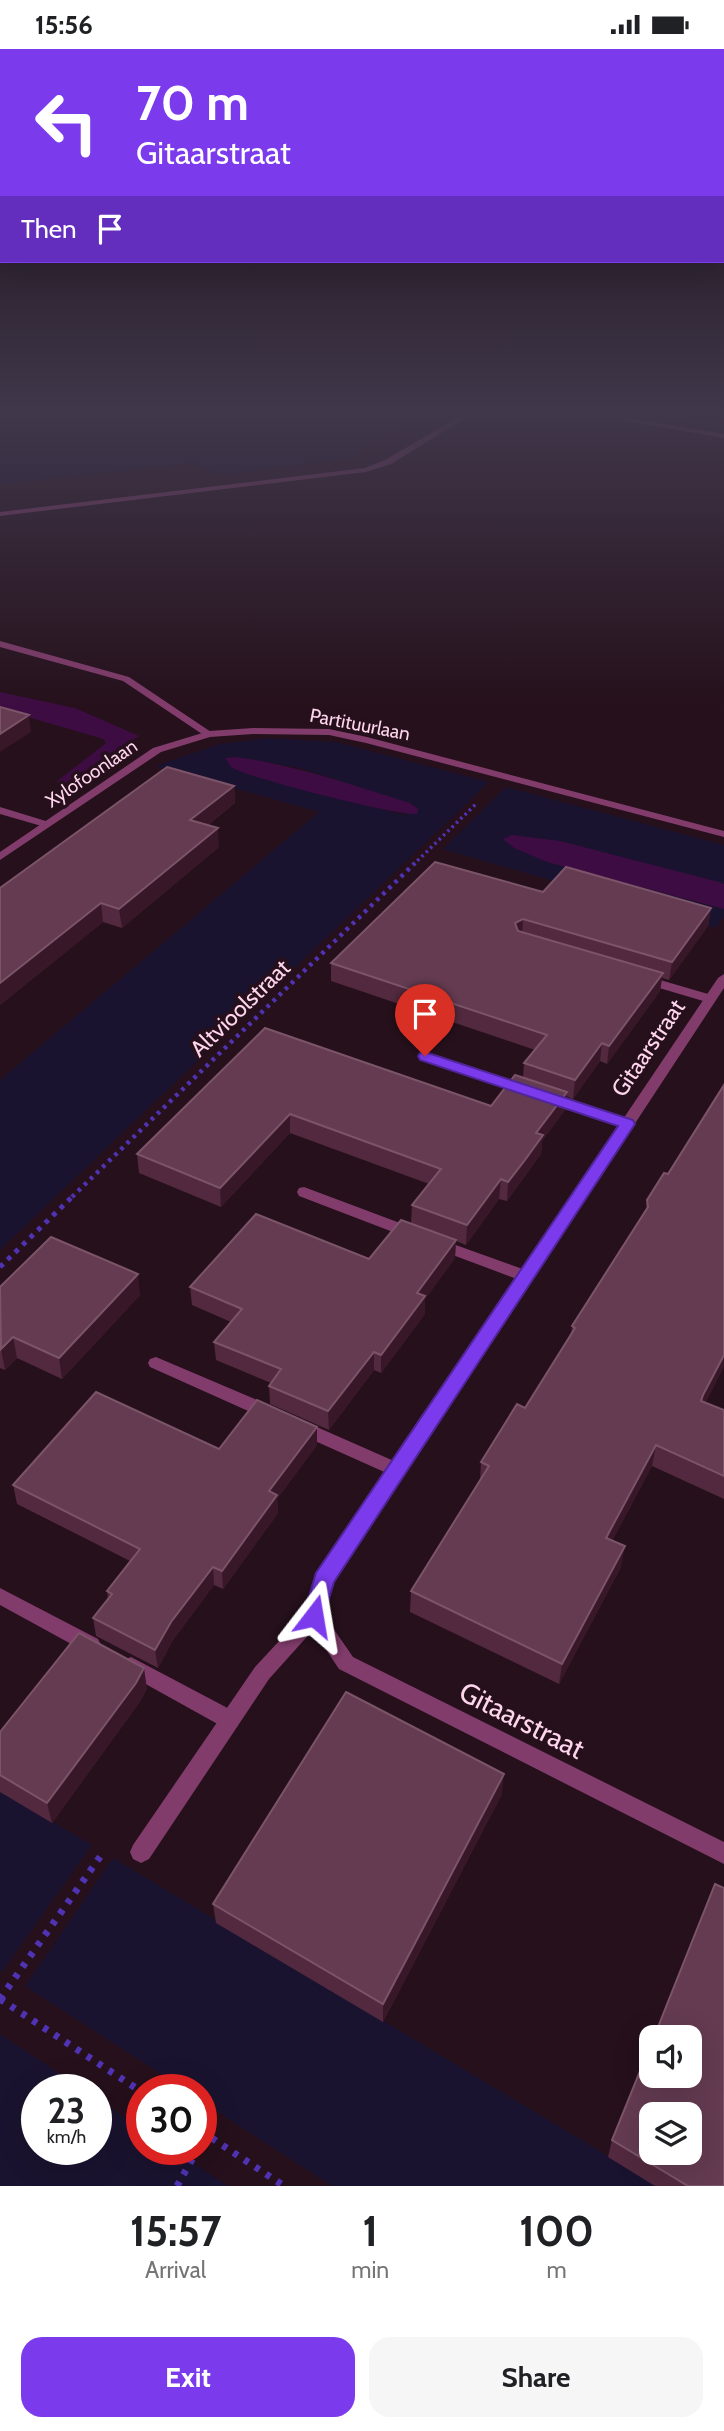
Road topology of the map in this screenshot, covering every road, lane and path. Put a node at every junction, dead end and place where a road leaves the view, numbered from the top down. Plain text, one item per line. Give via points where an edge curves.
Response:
1 (36, 510) edge
2 (0, 514) edge
3 (0, 644) edge
4 (209, 734) junction
5 (506, 777) junction
6 (0, 810) edge
7 (46, 824) junction
8 (724, 834) edge
9 (0, 857) edge
10 (634, 977) edge
11 (724, 978) edge
12 (710, 999) junction
13 (425, 1056) dead end
14 (627, 1124) junction
15 (304, 1192) dead end
16 (0, 1267) edge
17 (525, 1276) junction
18 (156, 1363) dead end
19 (397, 1470) junction
20 (0, 1596) edge
21 (314, 1616) junction
22 (230, 1720) junction
23 (141, 1852) joint
24 (724, 1853) edge
25 (0, 1999) edge
26 (126, 2082) edge
27 (217, 2142) edge
28 (189, 2165) edge
29 (177, 2186) edge
30 (284, 2186) edge

1 - 2 street
3 - 4 street via 126,679
4 - 5 street, Partituurlaan via 329,732
4 - 7 street, Xylofoonlaan via 156,750
5 - 8 street, Partituurlaan
5 - 16 path, Altvioolstraat
6 - 7 street
7 - 9 street, Xylofoonlaan
10 - 12 street, Gitaarstraat
11 - 12 street, Gitaarstraat
12 - 14 street, Gitaarstraat
13 - 14 street, Gitaarstraat
14 - 17 street, Gitaarstraat
15 - 17 street
17 - 19 street, Gitaarstraat
18 - 19 street
19 - 21 street, Gitaarstraat via 324,1580
20 - 22 street
21 - 22 street, Gitaarstraat via 262,1673
21 - 24 street, Gitaarstraat via 346,1663
22 - 23 street, Gitaarstraat
23 - 25 path via 101,1854
25 - 26 path
27 - 30 path
28 - 29 path

